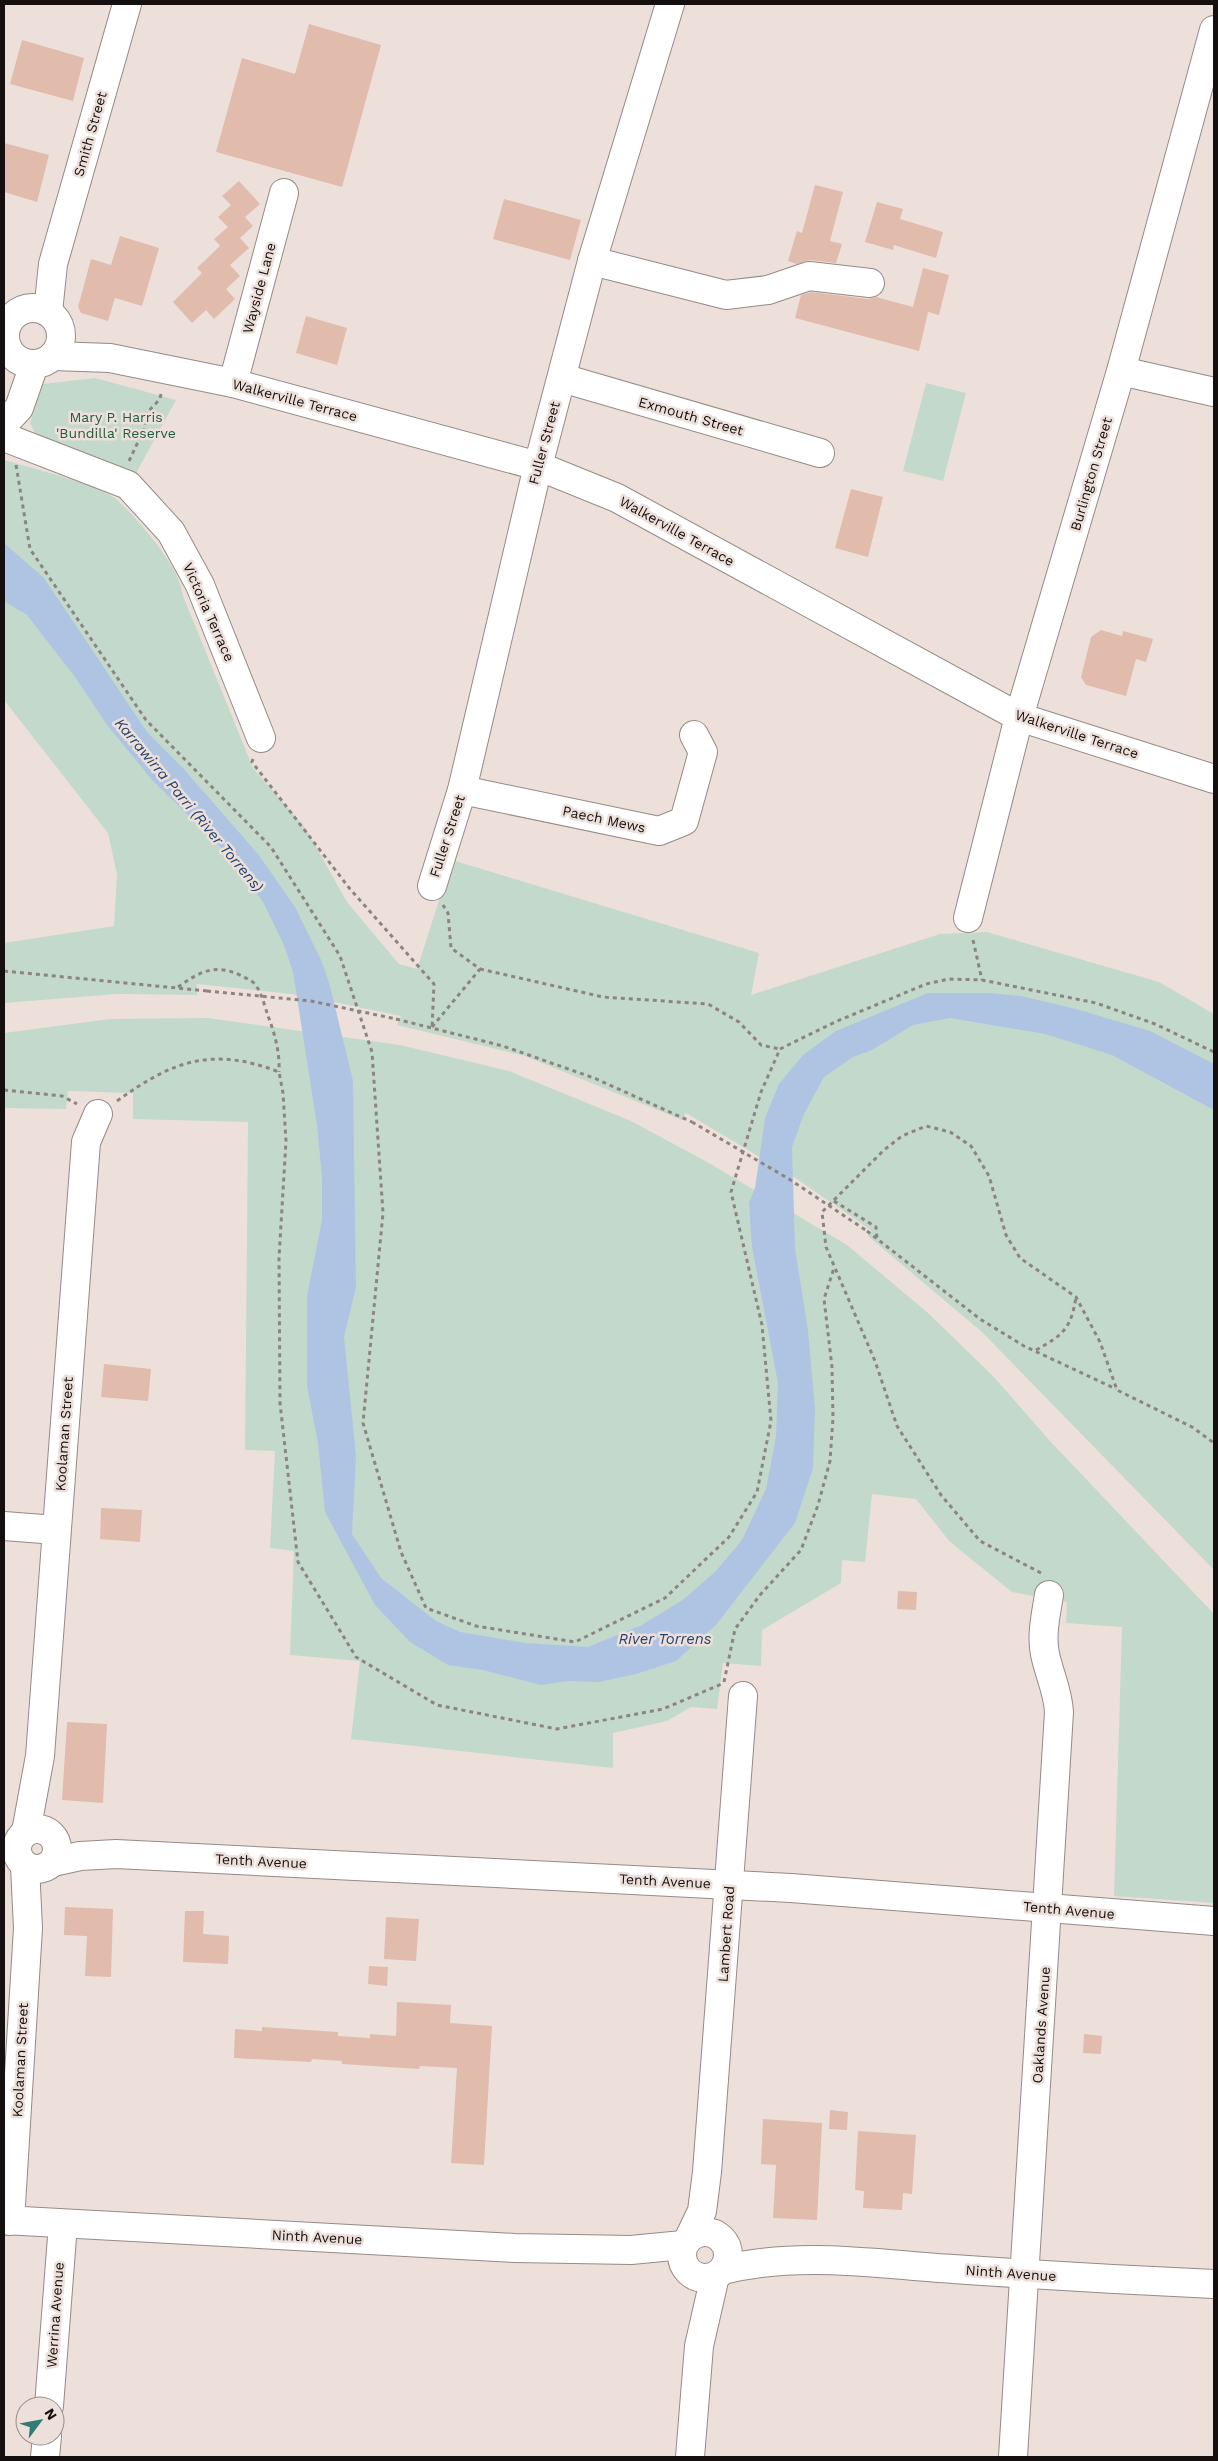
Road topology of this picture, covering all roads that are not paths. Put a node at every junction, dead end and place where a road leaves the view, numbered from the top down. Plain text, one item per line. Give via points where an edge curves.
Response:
1 (127, 4) edge
2 (670, 4) edge
3 (1214, 30) edge
4 (284, 193) dead end
5 (592, 261) junction
6 (870, 283) dead end
7 (27, 334) edge
8 (1121, 371) junction
9 (562, 378) junction
10 (233, 383) junction
11 (1214, 392) edge
12 (9, 427) edge
13 (820, 453) dead end
14 (538, 466) junction
15 (1019, 717) junction
16 (694, 735) dead end
17 (261, 738) road end
18 (1214, 779) edge
19 (462, 790) junction
20 (432, 886) road end
21 (968, 918) road end
22 (98, 1114) road end
23 (4, 1526) edge
24 (56, 1530) junction
25 (1049, 1595) road end
26 (734, 1689) road end
27 (29, 1848) edge
28 (730, 1885) junction
29 (1048, 1908) junction
30 (1214, 1921) edge
31 (707, 2172) junction
32 (7, 2221) edge
33 (63, 2224) junction
34 (719, 2236) junction
35 (687, 2240) junction
36 (630, 2250) junction
37 (809, 2259) junction
38 (704, 2273) junction
39 (1024, 2274) junction
40 (1214, 2284) edge
41 (50, 2396) edge
42 (690, 2457) edge
43 (1013, 2457) edge

1 - 7 street, Smith Street via 53,264
2 - 5 street, Fuller Street
3 - 8 street, Burlington Street
4 - 10 street, Wayside Lane
5 - 6 street via 726,295 768,290 809,276
5 - 9 street, Fuller Street
7 - 10 street, Walkerville Terrace via 110,358
7 - 12 street
8 - 11 street
8 - 15 street, Burlington Street
9 - 13 street, Exmouth Street
9 - 14 street, Fuller Street
10 - 14 street, Walkerville Terrace
12 - 17 street, Victoria Terrace via 128,485 171,532 200,585
14 - 15 street, Walkerville Terrace via 617,498
14 - 19 street, Fuller Street
15 - 18 street, Walkerville Terrace
15 - 21 street, Burlington Street
16 - 19 street, Paech Mews via 703,752 684,821 659,831
19 - 20 street, Fuller Street
22 - 24 street, Koolaman Street via 86,1142
23 - 24 street
24 - 27 street, Koolaman Street via 40,1756
25 - 29 street, Oaklands Avenue via 1044,1654 1058,1694 1060,1712
26 - 28 street, Lambert Road
27 - 28 street, Tenth Avenue
27 - 32 street, Koolaman Street via 28,1928
28 - 29 street, Tenth Avenue
28 - 31 street, Lambert Road
29 - 30 street, Tenth Avenue
29 - 39 street, Oaklands Avenue
31 - 34 street, Lambert Road
31 - 35 street, Lambert Road via 702,2211
32 - 33 street, Ninth Avenue
33 - 36 street, Ninth Avenue via 515,2248
33 - 41 street, Werrina Avenue
34 - 35 street via 699,2232
34 - 37 street, Ninth Avenue
34 - 38 street via 726,2243 727,2262
35 - 36 street, Ninth Avenue
35 - 38 street via 682,2260
36 - 38 street, Ninth Avenue via 656,2264
37 - 38 street, Ninth Avenue via 754,2262
37 - 39 street, Ninth Avenue
38 - 42 street
39 - 40 street, Ninth Avenue
39 - 43 street, Oaklands Avenue

